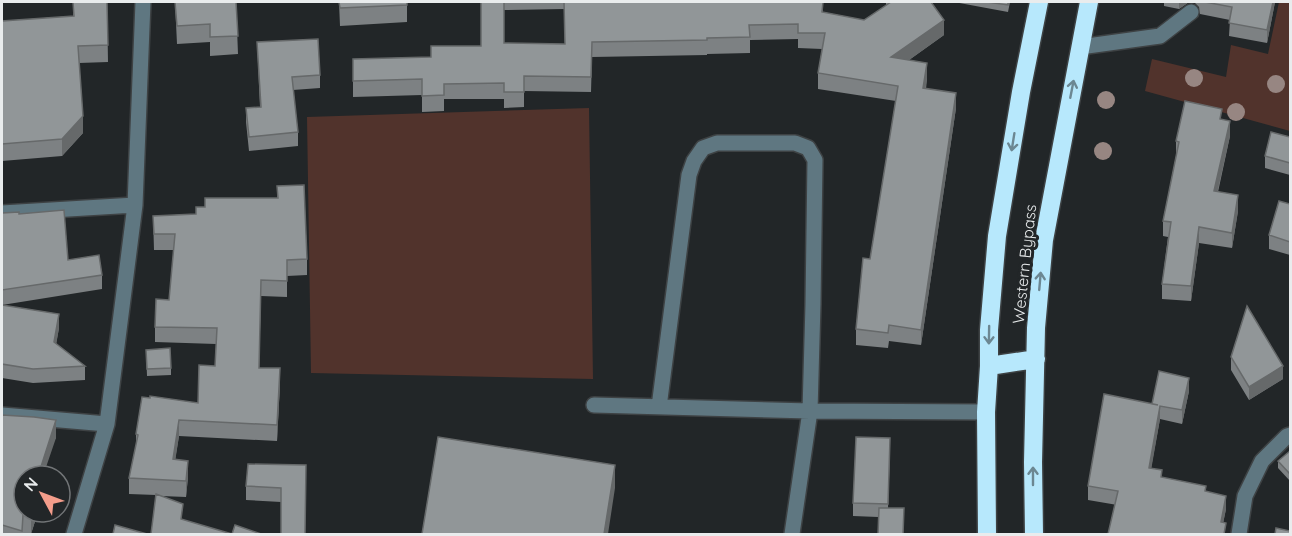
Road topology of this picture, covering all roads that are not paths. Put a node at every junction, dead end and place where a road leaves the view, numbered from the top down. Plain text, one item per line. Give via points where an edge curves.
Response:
1 (143, 2) edge
2 (1039, 2) edge
3 (1089, 2) edge
4 (1191, 12) dead end
5 (1080, 47) junction
6 (135, 205) junction
7 (2, 213) edge
8 (1036, 359) junction
9 (989, 366) junction
10 (594, 405) dead end
11 (659, 407) junction
12 (810, 411) junction
13 (986, 412) junction
14 (2, 415) edge
15 (106, 424) junction
16 (1290, 435) edge
17 (74, 534) edge
18 (792, 534) edge
19 (987, 534) edge
20 (1034, 534) edge
21 (1239, 534) edge

1 - 6 street
2 -> 9 highway, Western Bypass via 998,236
3 - 5 highway, Western Bypass
4 - 5 street via 1160,36
8 -> 5 highway, Western Bypass via 1044,240
6 - 7 street
6 - 15 street
8 - 9 highway
20 -> 8 highway, Western Bypass
9 - 13 highway, Western Bypass
10 - 11 street
11 - 12 street
11 - 12 street via 688,175 694,161 703,148 717,143 795,143 808,148 815,160
12 - 13 street
12 - 18 street
13 - 19 highway, Western Bypass
14 - 15 street
15 - 17 street
16 - 21 street via 1262,460 1245,495

